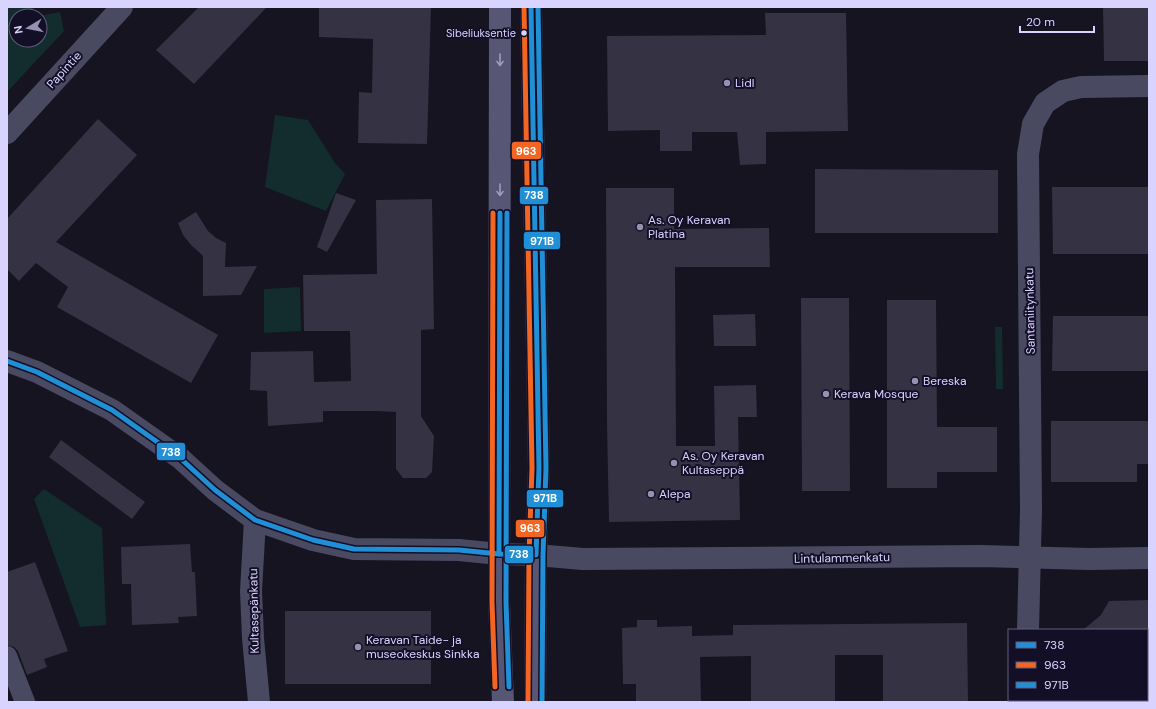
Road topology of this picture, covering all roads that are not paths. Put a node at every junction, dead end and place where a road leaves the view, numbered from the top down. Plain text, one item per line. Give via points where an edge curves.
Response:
1 (122, 7) edge
2 (500, 7) edge
3 (531, 7) edge
4 (1149, 86) edge
5 (7, 133) edge
6 (7, 361) edge
7 (256, 520) junction
8 (499, 554) junction
9 (536, 555) junction
10 (1030, 557) junction
11 (1149, 558) edge
12 (1028, 629) edge
13 (7, 656) edge
14 (25, 702) edge
15 (259, 702) edge
16 (503, 702) edge
17 (535, 702) edge

1 - 5 street, Papintie
2 -> 8 main road
3 - 9 main road via 539,468
4 - 10 street, Santaniitynkatu via 1081,87 1062,91 1045,103 1033,124 1028,154
6 - 7 street, Lintulammenkatu via 37,372 112,410 180,458 215,490
7 - 8 street, Lintulammenkatu via 313,540 354,549 459,550
7 - 15 street, Kultasepänkatu via 251,591
8 - 9 street, Lintulammenkatu
8 - 16 main road
9 - 10 street, Lintulammenkatu via 584,559
9 - 17 main road
10 - 11 street, Lintulammenkatu
10 - 12 street, Santaniitynkatu
13 - 14 street

